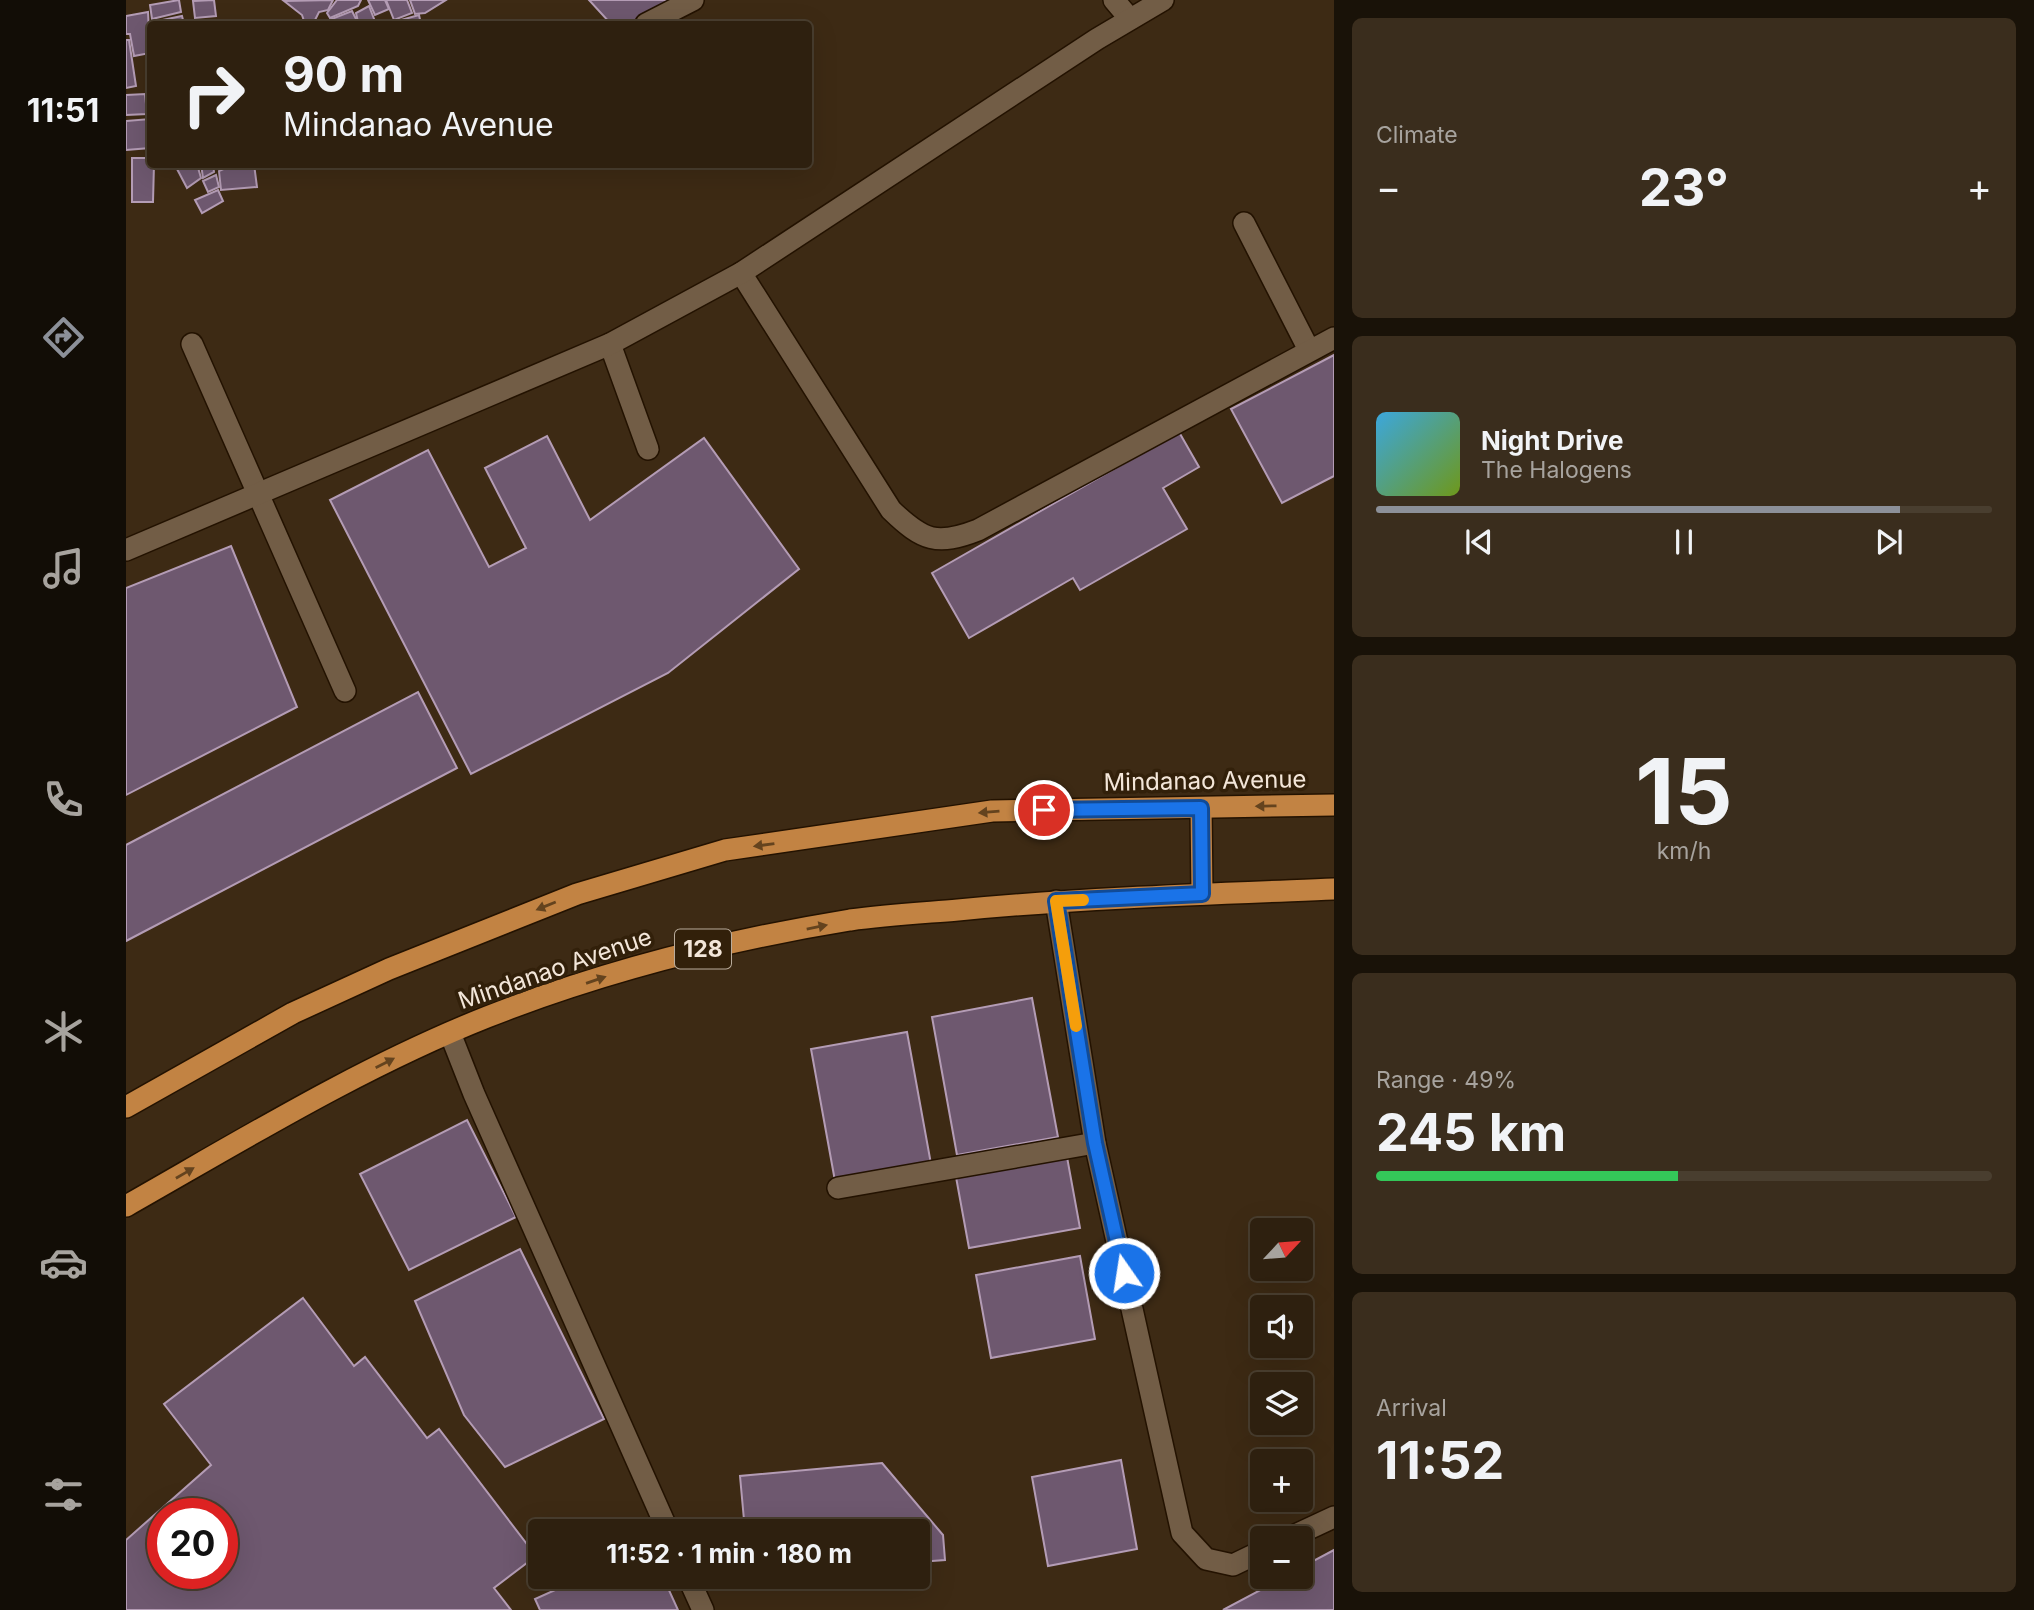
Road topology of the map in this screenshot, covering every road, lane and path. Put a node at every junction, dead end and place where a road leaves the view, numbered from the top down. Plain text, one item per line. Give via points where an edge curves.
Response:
1 (693, 0) edge
2 (1114, 0) edge
3 (1163, 0) edge
4 (1130, 19) junction
5 (652, 21) edge
6 (1244, 223) dead end
7 (741, 273) junction
8 (1334, 338) edge
9 (192, 344) dead end
10 (610, 344) junction
11 (1309, 351) junction
12 (648, 449) dead end
13 (257, 495) junction
14 (126, 550) edge
15 (345, 691) dead end
16 (1334, 805) edge
17 (1201, 808) junction
18 (1334, 889) edge
19 (1202, 894) junction
20 (1056, 901) junction
21 (450, 1032) junction
22 (126, 1107) edge
23 (1095, 1143) junction
24 (838, 1188) dead end
25 (126, 1206) edge
26 (1334, 1517) edge
27 (663, 1519) edge
28 (1313, 1527) edge
29 (1250, 1557) edge
30 (693, 1589) edge
31 (703, 1610) edge

1 - 5 lane
2 - 4 lane
3 - 4 lane
4 - 7 lane
6 - 11 lane
7 - 10 lane
7 - 11 lane via 891,510 932,539 953,539 978,530
8 - 11 lane
9 - 13 lane
10 - 12 lane
10 - 13 lane
13 - 14 lane
13 - 15 lane
16 -> 17 main road, Mindanao Avenue
17 - 19 main road
17 -> 22 main road, Mindanao Avenue via 992,811 725,850 577,894 389,969 293,1013
18 - 19 main road, Mindanao Avenue / 128
19 - 20 main road, Mindanao Avenue / 128
21 -> 20 main road, Mindanao Avenue / 128 via 635,966 725,944 853,920
20 - 23 lane
25 -> 21 main road, Mindanao Avenue / 128 via 320,1097
21 - 27 lane
23 - 24 lane
23 - 29 lane via 1182,1533 1206,1559 1233,1565
26 - 28 lane
30 - 31 lane

